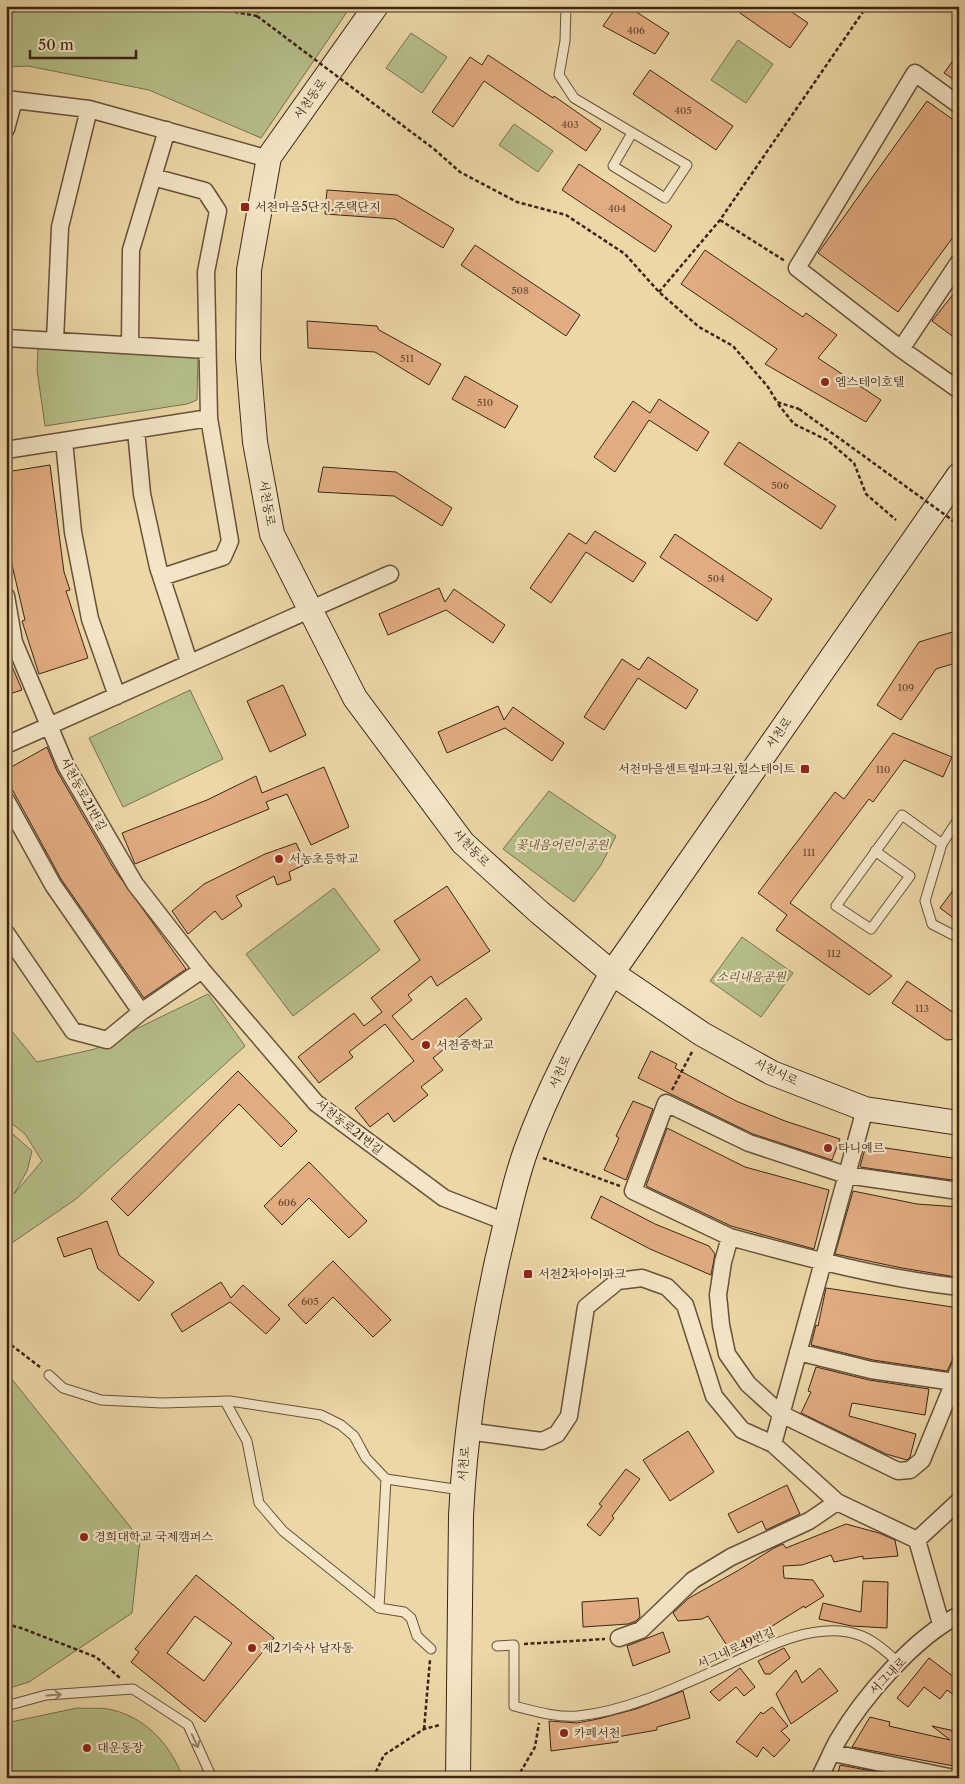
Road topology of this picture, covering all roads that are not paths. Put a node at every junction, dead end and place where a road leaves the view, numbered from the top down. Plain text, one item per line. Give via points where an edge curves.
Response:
1 (376, 6) edge
2 (566, 6) edge
3 (10, 100) edge
4 (959, 105) edge
5 (89, 109) junction
6 (6, 129) edge
7 (167, 130) junction
8 (632, 133) junction
9 (269, 159) junction
10 (153, 177) junction
11 (959, 262) edge
12 (6, 338) edge
13 (55, 341) junction
14 (130, 345) junction
15 (901, 349) junction
16 (207, 350) junction
17 (959, 390) edge
18 (209, 418) junction
19 (136, 430) junction
20 (64, 441) junction
21 (6, 450) edge
22 (959, 475) edge
23 (390, 574) dead end
24 (162, 577) junction
25 (6, 596) edge
26 (309, 610) junction
27 (189, 662) junction
28 (117, 696) junction
29 (49, 726) junction
30 (6, 745) edge
31 (6, 800) edge
32 (959, 818) edge
33 (942, 844) junction
34 (875, 851) junction
35 (6, 933) edge
36 (959, 938) edge
37 (202, 970) junction
38 (612, 973) junction
39 (141, 1012) junction
40 (865, 1109) junction
41 (959, 1123) edge
42 (846, 1174) junction
43 (959, 1191) edge
44 (506, 1222) junction
45 (730, 1237) junction
46 (822, 1262) junction
47 (959, 1287) edge
48 (798, 1352) junction
49 (49, 1375) road end
50 (956, 1375) edge
51 (225, 1401) junction
52 (781, 1414) junction
53 (467, 1431) junction
54 (773, 1444) junction
55 (386, 1479) junction
56 (462, 1491) junction
57 (959, 1501) edge
58 (837, 1502) junction
59 (917, 1540) junction
60 (379, 1608) junction
61 (959, 1614) edge
62 (941, 1624) junction
63 (619, 1638) road end
64 (497, 1646) dead end
65 (431, 1649) road end
66 (899, 1663) junction
67 (6, 1706) edge
68 (833, 1752) junction
69 (212, 1778) edge
70 (458, 1778) edge
71 (819, 1778) edge
72 (954, 1778) edge

1 - 9 street, 서천동로
2 - 8 lane via 565,41 559,75 574,98
3 - 5 street
3 - 6 street
4 - 15 street via 915,73 797,268
5 - 7 street
5 - 13 street via 60,227
7 - 9 street
7 - 10 street
8 - 8 lane via 687,166 666,198 613,166
9 - 26 street, 서천동로 via 249,270 248,358 255,442 272,534
10 - 14 street via 131,250
10 - 16 street via 206,191 218,211 206,272
11 - 15 street
12 - 13 street
13 - 14 street
14 - 16 street
15 - 17 street
16 - 18 street
18 - 19 street
18 - 24 street via 230,541 223,557
19 - 20 street
19 - 24 street via 142,494
20 - 21 street
20 - 28 street via 73,532 90,619
22 - 38 street, 서천로
23 - 26 street
24 - 27 street
25 - 29 street, 서천동로21번길 via 14,642
26 - 27 street
26 - 38 street, 서천동로 via 354,698 462,842
27 - 28 street
28 - 29 street
29 - 30 street
29 - 37 street, 서천동로21번길 via 66,766 135,884
31 - 39 street via 53,886
32 - 33 lane
33 - 34 lane via 902,815
33 - 36 lane via 925,901 932,924
34 - 34 lane via 836,906 871,929 910,876
35 - 39 street via 73,1031 107,1040
37 - 39 street
37 - 44 street, 서천동로21번길 via 316,1103 444,1198
38 - 40 street, 서천서로 via 702,1034 772,1073
38 - 44 street, 서천로 via 579,1032 525,1151
40 - 41 street, 서천서로
40 - 42 street
42 - 43 street
42 - 45 street via 749,1143 666,1103 633,1191
42 - 46 street
44 - 53 street, 서천로 via 488,1304
45 - 46 street
45 - 52 street via 722,1262 718,1295 727,1354 748,1384
46 - 47 street via 904,1281
46 - 48 street
48 - 50 street via 872,1370
48 - 52 street
49 - 51 lane via 63,1388 101,1400 162,1403
50 - 52 street via 922,1460 910,1470 898,1471
51 - 55 lane via 321,1415 341,1424
51 - 60 lane via 248,1441 259,1503 282,1531
52 - 54 street
53 - 54 street via 542,1441 557,1434 569,1416 586,1307 618,1281 642,1278 667,1288 685,1305 714,1396 742,1430
53 - 56 street, 서천로
54 - 58 street
55 - 56 lane
55 - 60 lane
56 - 70 street, 서천로, bridge
57 - 59 street
58 - 59 street
58 - 63 street via 809,1521 732,1557 693,1580 641,1630
59 - 62 street
60 - 65 lane via 404,1612 411,1618 417,1636
61 - 62 street, 서그내로
62 - 66 street, 서그내로
64 - 66 lane, 서그내로49번길 via 514,1645 514,1706 577,1716 629,1704 681,1686 786,1639 823,1631 848,1632 875,1641
66 - 68 street, 서그내로 via 867,1697
67 -> 69 lane via 46,1696 132,1689 188,1725
68 - 71 street, 서그내로
68 - 72 street

